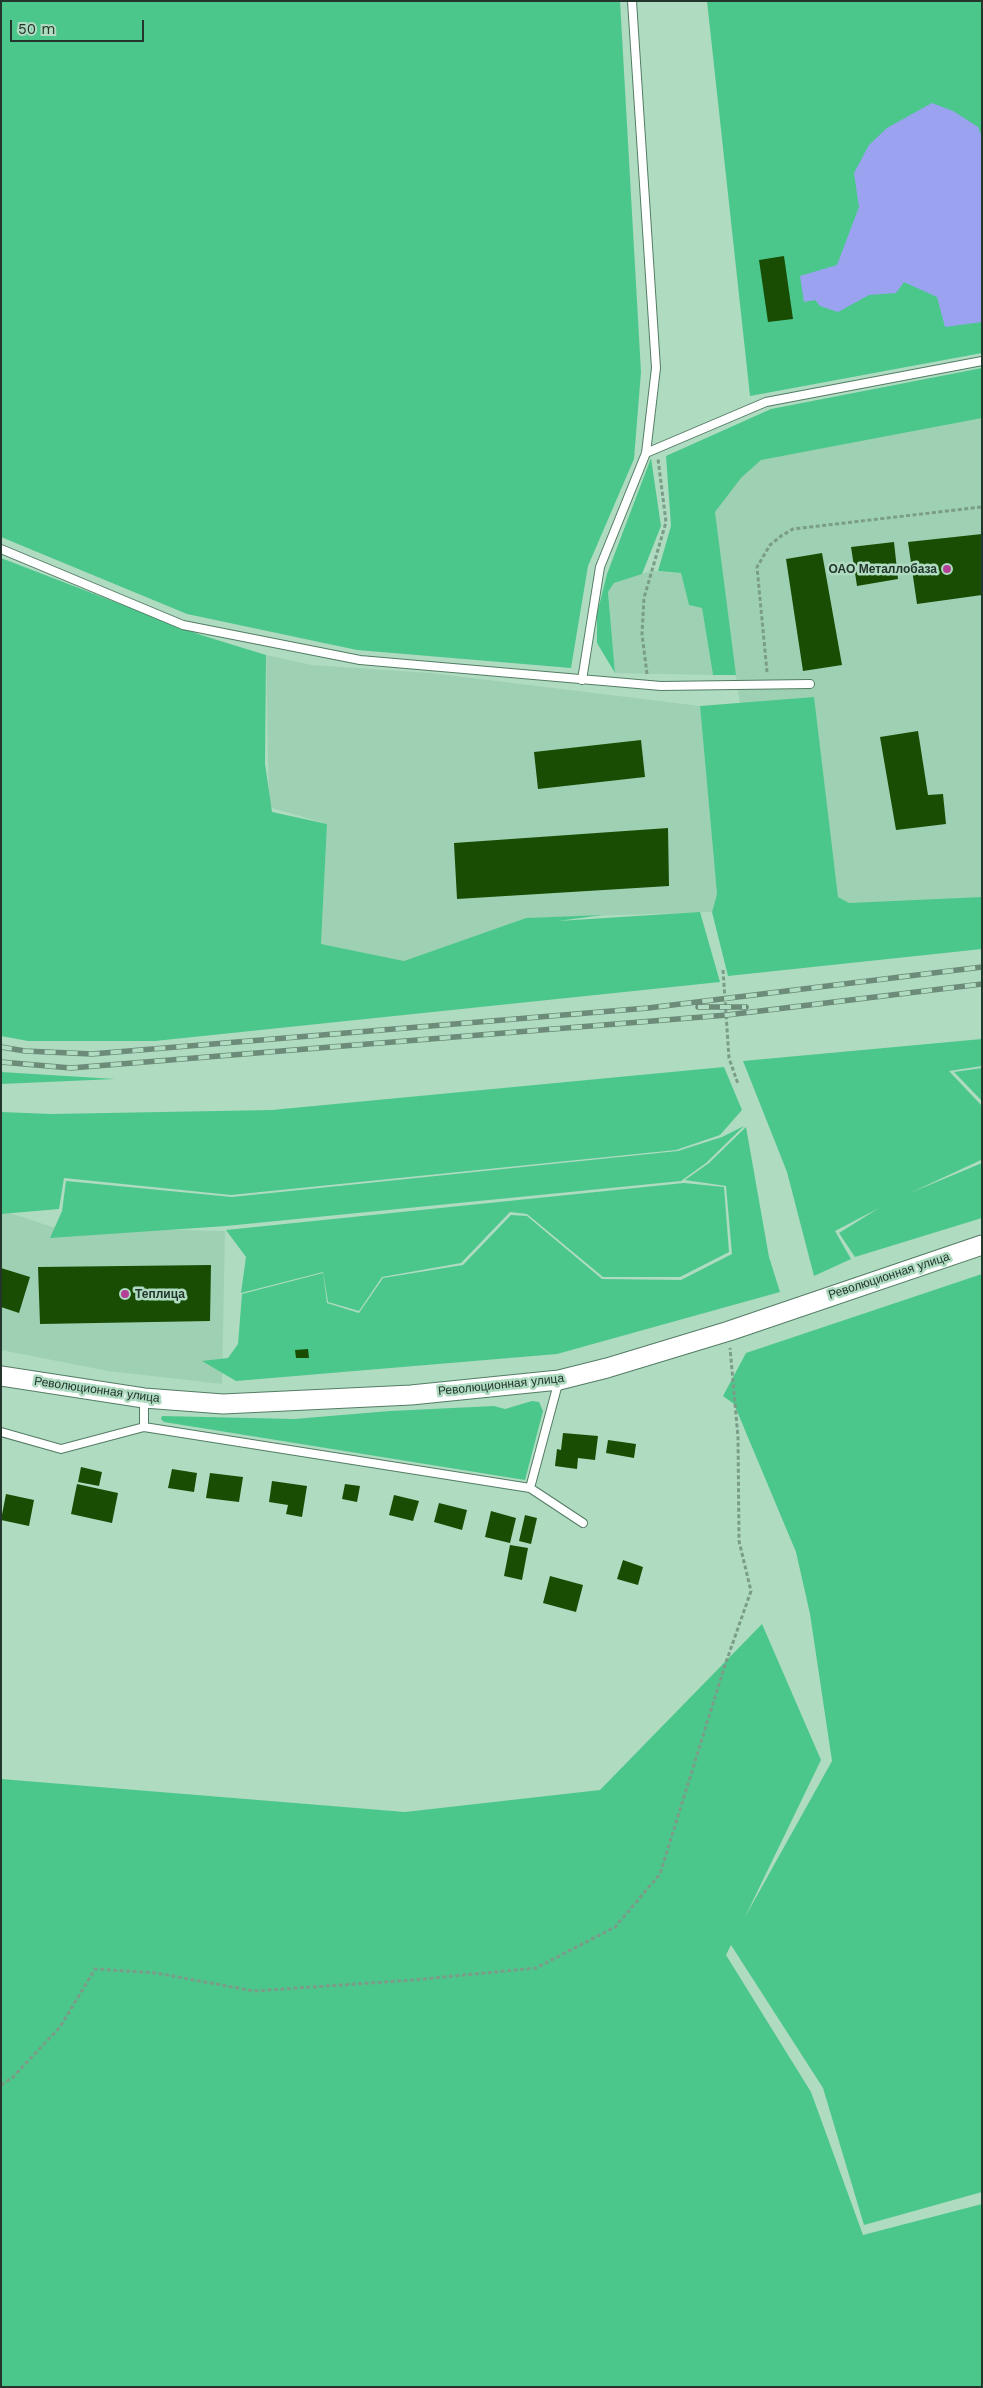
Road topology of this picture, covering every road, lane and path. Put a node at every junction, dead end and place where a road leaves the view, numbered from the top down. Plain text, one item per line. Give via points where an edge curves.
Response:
1 (632, 1) edge
2 (982, 361) edge
3 (657, 448) junction
4 (646, 453) junction
5 (982, 507) edge
6 (1, 550) edge
7 (582, 680) junction
8 (648, 684) junction
9 (810, 684) dead end
10 (768, 685) junction
11 (723, 970) dead end
12 (738, 1084) dead end
13 (982, 1246) edge
14 (729, 1331) junction
15 (1, 1376) edge
16 (559, 1380) junction
17 (144, 1398) junction
18 (144, 1426) junction
19 (1, 1432) edge
20 (530, 1488) junction
21 (583, 1523) dead end
22 (1, 2085) edge

1 - 4 lane via 656,368
2 - 3 lane via 766,402
3 - 4 lane
3 - 8 path via 666,522 644,598 642,634
4 - 7 lane via 600,567
5 - 10 path via 793,528 780,536 770,545 757,567
6 - 7 lane via 183,624 360,660
7 - 8 lane
8 - 10 lane
9 - 10 lane
11 - 12 path via 730,1058
13 - 14 street, Революционная улица
14 - 16 street, Революционная улица
14 - 22 path via 738,1437 739,1541 751,1591 660,1874 614,1927 536,1968 413,1980 254,1990 156,1973 95,1969 60,2027 13,2077
15 - 17 street, Революционная улица
16 - 17 street, Революционная улица via 412,1394 223,1404
16 - 20 lane
17 - 18 lane
18 - 19 lane via 61,1449
18 - 20 lane
20 - 21 lane

